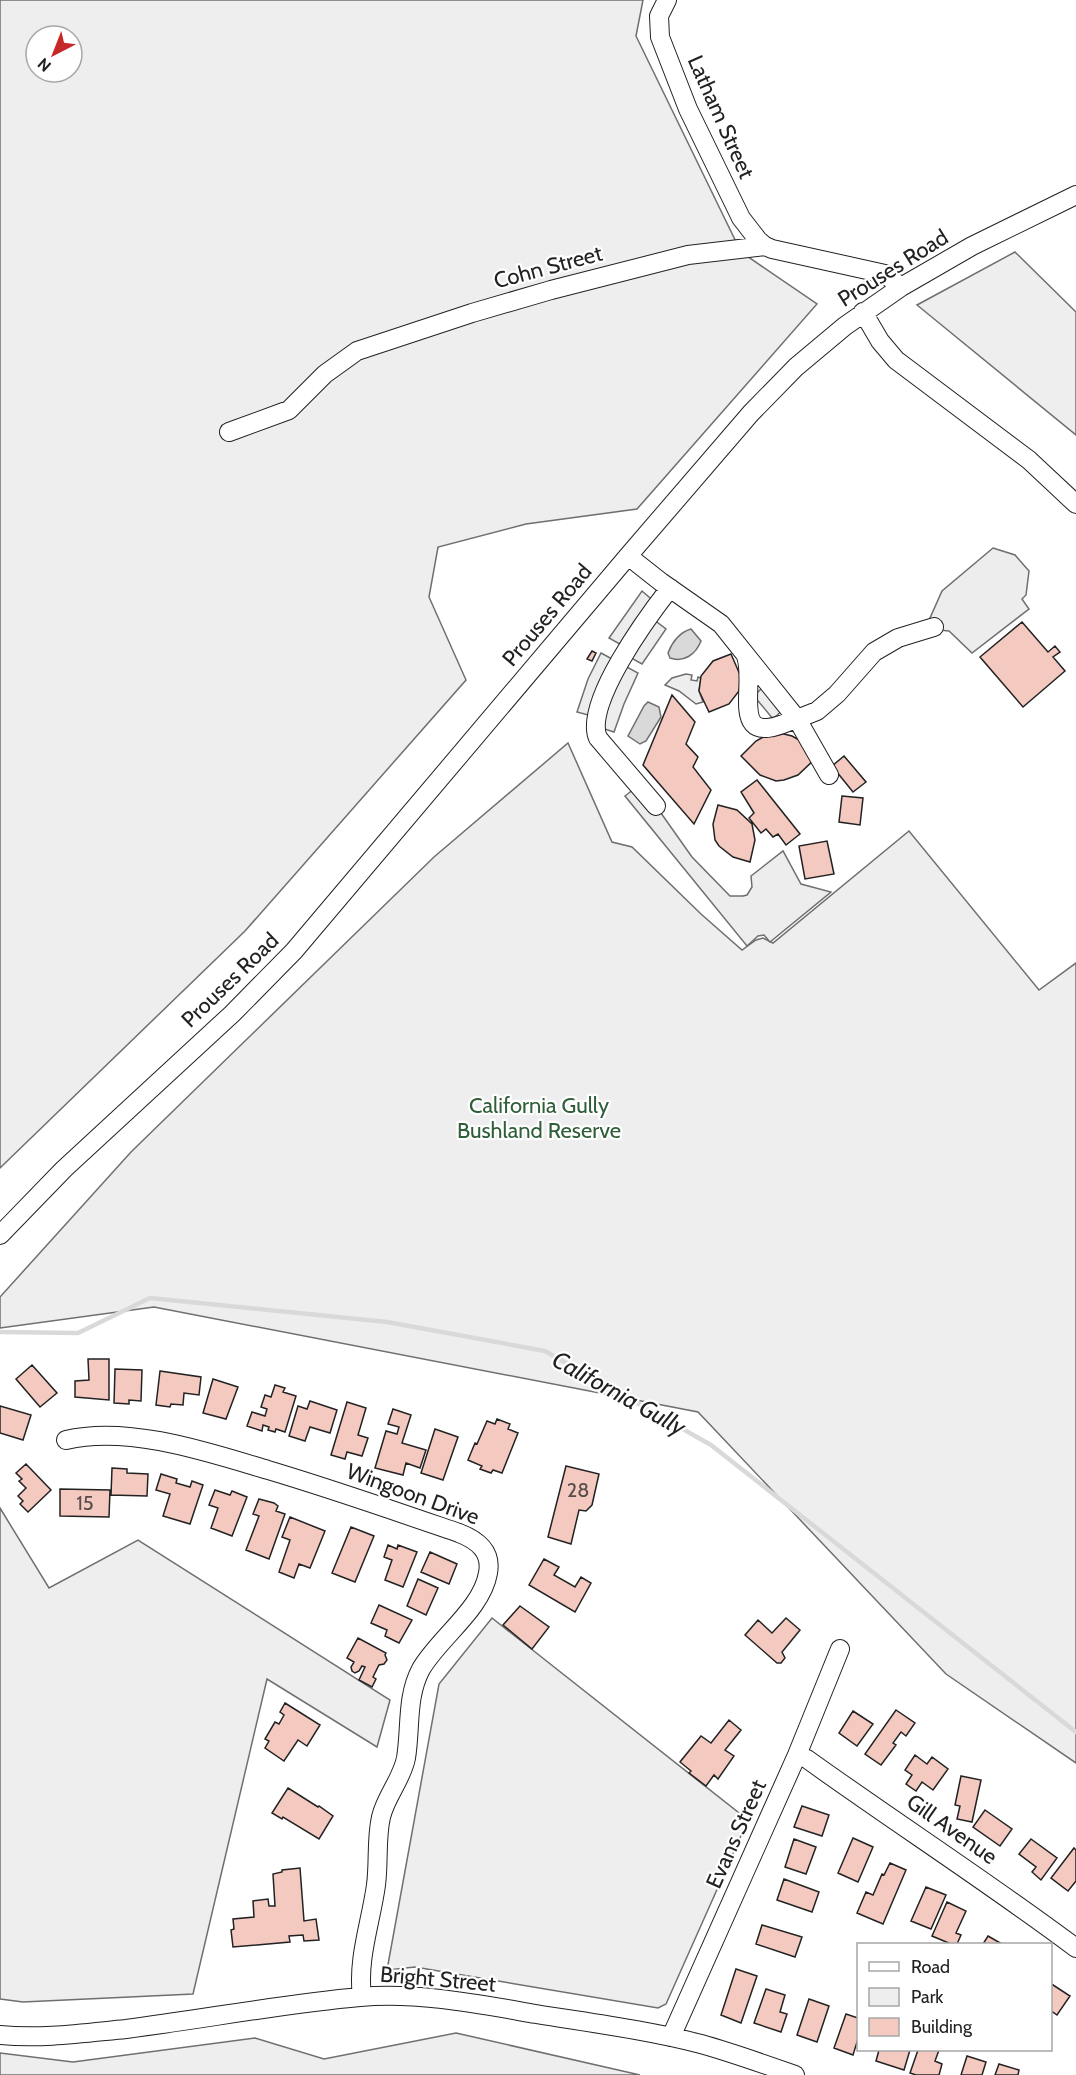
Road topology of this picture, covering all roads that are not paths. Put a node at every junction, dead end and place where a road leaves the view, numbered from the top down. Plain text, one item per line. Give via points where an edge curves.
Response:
1 (668, 0) edge
2 (1076, 195) edge
3 (765, 246) junction
4 (901, 287) junction
5 (863, 312) junction
6 (229, 432) dead end
7 (1076, 504) edge
8 (628, 556) junction
9 (670, 588) junction
10 (934, 627) dead end
11 (744, 652) junction
12 (797, 719) junction
13 (829, 775) dead end
14 (656, 806) dead end
15 (0, 1235) edge
16 (66, 1440) dead end
17 (840, 1649) dead end
18 (797, 1755) junction
19 (1076, 1947) edge
20 (362, 1997) junction
21 (0, 2035) edge
22 (671, 2037) junction
23 (786, 2074) edge

1 - 3 street, Latham Street via 658,16 660,37 688,109 741,218
2 - 4 street, Prouses Road via 972,246
3 - 4 street, Cohn Street via 885,274
3 - 6 street, Cohn Street via 688,255 551,290 357,351 325,374 289,410
4 - 5 street, Prouses Road
5 - 7 street via 888,351 903,366 1029,460
5 - 8 street, Prouses Road via 781,382
8 - 9 street
8 - 15 street, Prouses Road via 294,951 232,1014 43,1189
9 - 11 street via 721,624
9 - 14 street via 622,658 595,725 598,738
10 - 12 street via 898,638 874,652 818,711
11 - 12 street
11 - 12 street via 749,670 747,708 752,722 766,727
12 - 13 street
16 - 20 street, Wingoon Drive via 104,1434 198,1449 323,1486 459,1533 476,1541 486,1553 489,1568 483,1589 426,1662 414,1687 404,1766 382,1816 376,1884 361,1964
17 - 18 street, Evans Street
18 - 19 street, Gill Avenue via 951,1857
18 - 22 street, Evans Street
20 - 21 street, Bright Street via 107,2031
20 - 22 street, Bright Street via 415,1996 467,2002
22 - 23 street, Bright Street

